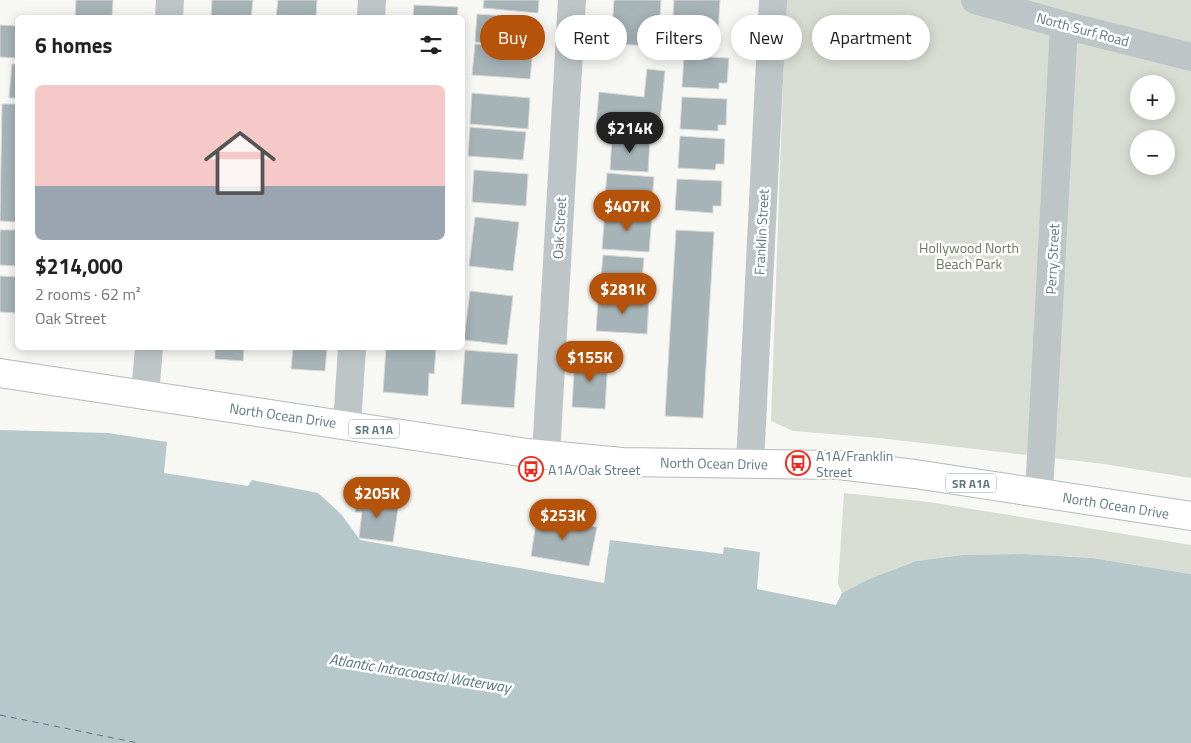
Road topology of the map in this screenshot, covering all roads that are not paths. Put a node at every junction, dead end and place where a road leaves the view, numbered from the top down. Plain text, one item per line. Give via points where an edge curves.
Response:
1 (170, 0) edge
2 (372, 0) edge
3 (572, 0) edge
4 (773, 0) edge
5 (975, 0) edge
6 (169, 15) edge
7 (371, 15) edge
8 (1064, 25) junction
9 (1191, 57) edge
10 (149, 350) edge
11 (352, 350) edge
12 (0, 372) edge
13 (146, 394) junction
14 (347, 424) junction
15 (546, 455) junction
16 (750, 464) junction
17 (1039, 493) junction
18 (1191, 516) edge

1 - 6 street
2 - 7 street
3 - 15 street, Oak Street
4 - 16 street, Franklin Street
5 - 8 street, North Surf Road
8 - 9 street, North Surf Road
8 - 17 street, Perry Street
10 - 13 street
11 - 14 street
12 - 13 main road, North Ocean Drive / SR A1A
13 - 14 main road, North Ocean Drive / SR A1A
14 - 15 main road, North Ocean Drive / SR A1A
15 - 16 main road, North Ocean Drive / SR A1A via 622,462
16 - 17 main road, North Ocean Drive / SR A1A via 839,465
17 - 18 main road, North Ocean Drive / SR A1A

